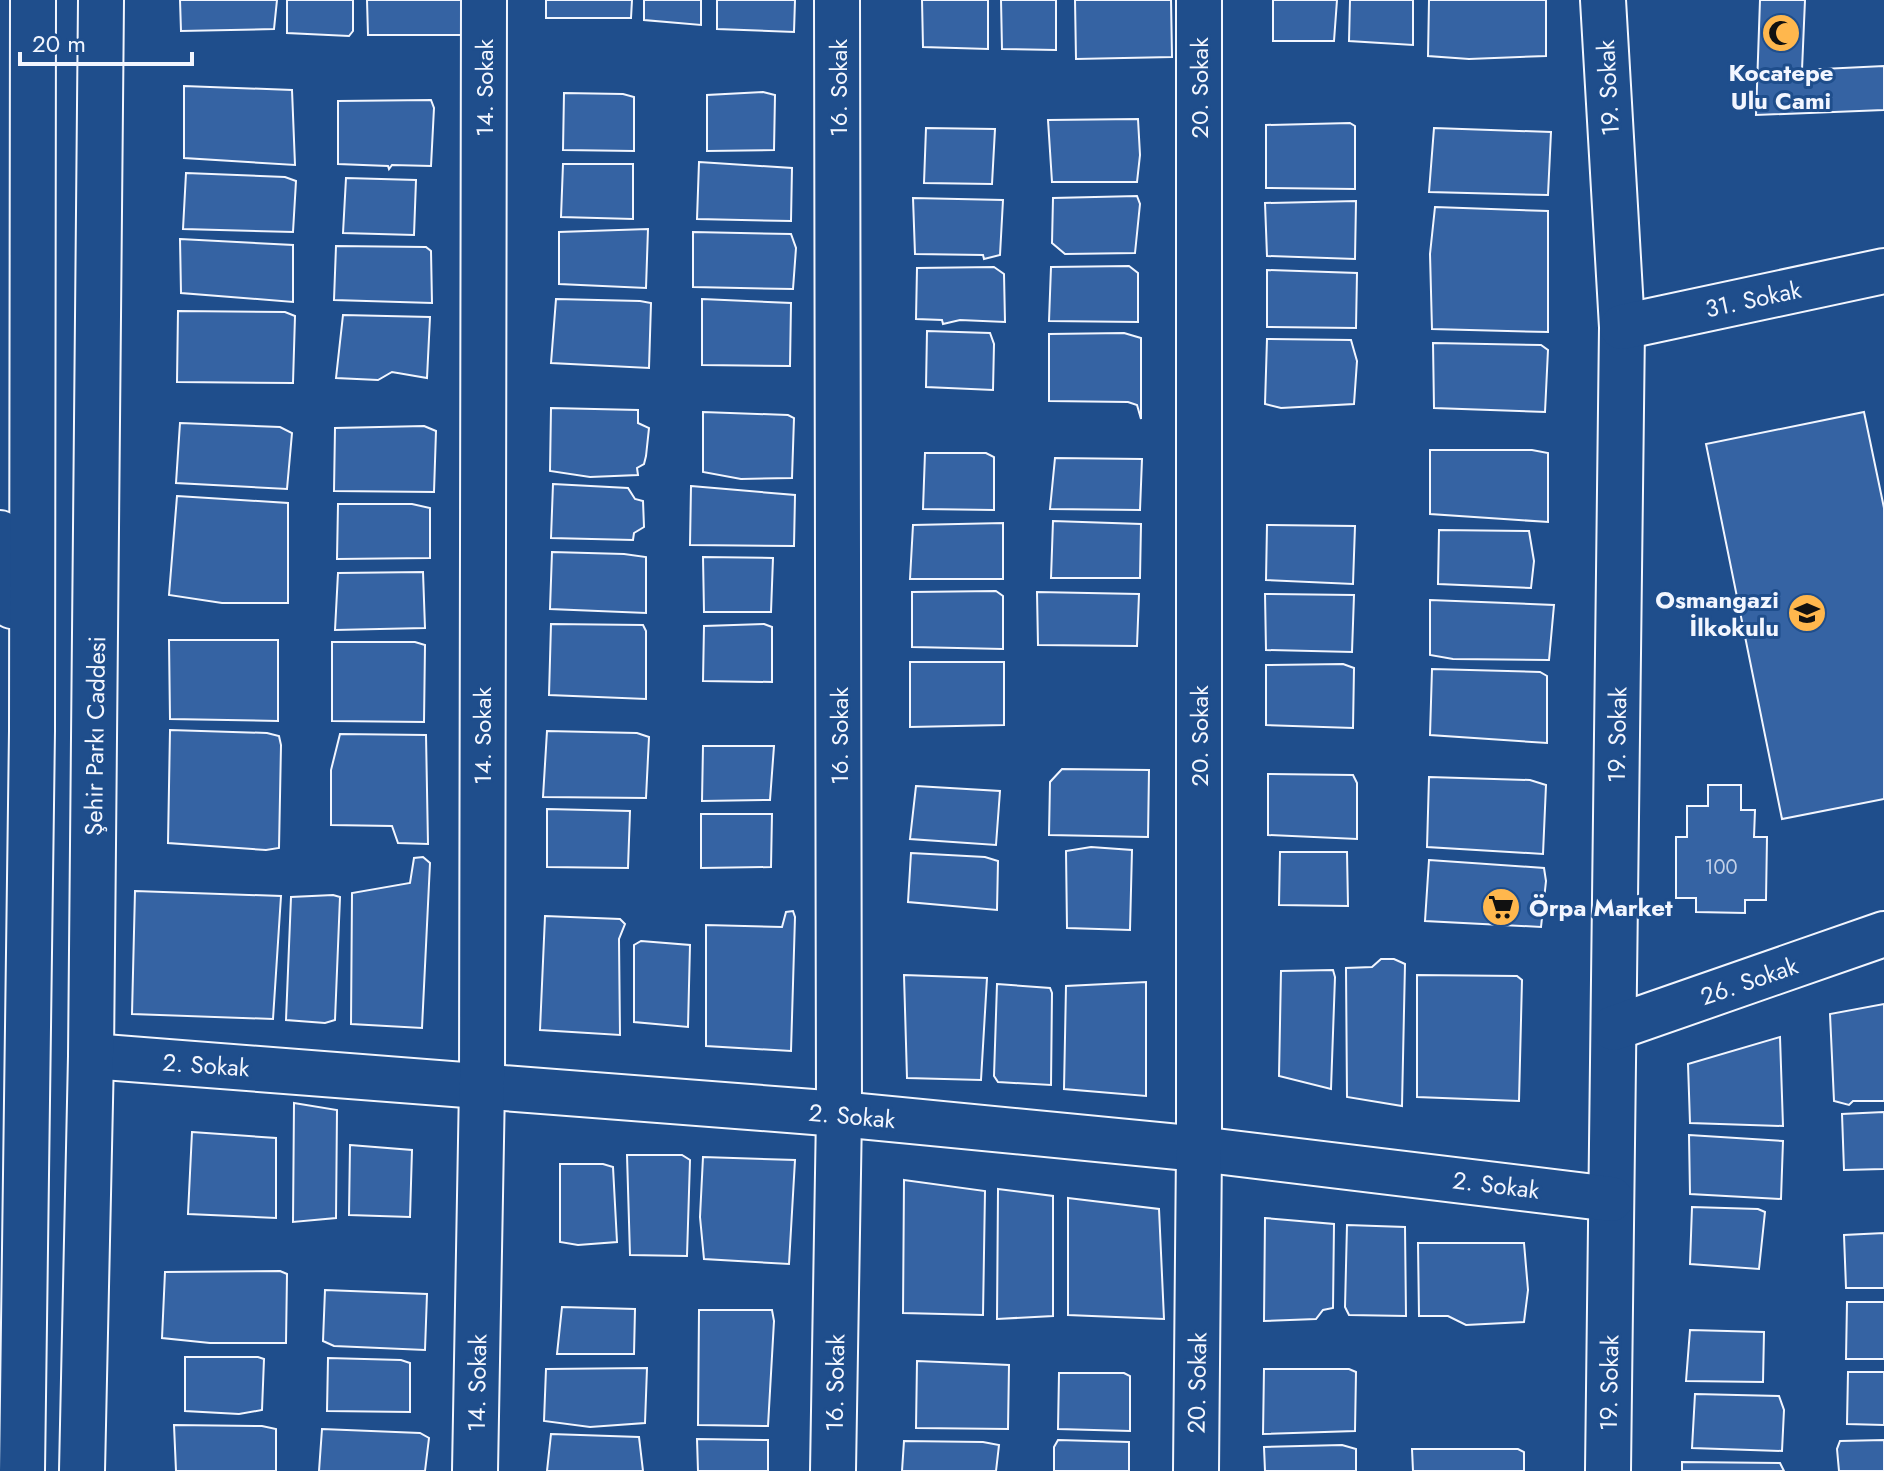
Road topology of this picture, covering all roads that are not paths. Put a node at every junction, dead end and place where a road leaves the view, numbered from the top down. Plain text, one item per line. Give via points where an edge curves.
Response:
1 (33, 0) edge
2 (101, 0) edge
3 (484, 0) edge
4 (837, 0) edge
5 (1199, 0) edge
6 (1603, 0) edge
7 (1884, 271) edge
8 (1622, 327) junction
9 (0, 533) edge
10 (32, 731) junction
11 (1884, 934) edge
12 (1614, 1028) junction
13 (91, 1056) junction
14 (482, 1086) junction
15 (839, 1114) junction
16 (1199, 1149) junction
17 (1611, 1199) junction
18 (22, 1471) edge
19 (82, 1471) edge
20 (475, 1471) edge
21 (833, 1471) edge
22 (1196, 1471) edge
23 (1608, 1471) edge

1 - 10 street
2 - 13 street, Şehir Parkı Caddesi
3 - 14 street, 14. Sokak
4 - 15 street, 16. Sokak
5 - 16 street, 20. Sokak
6 - 8 street, 19. Sokak
7 - 8 street, 31. Sokak
8 - 12 street, 19. Sokak
9 - 10 street
10 - 18 street
11 - 12 street, 26. Sokak
12 - 17 street, 19. Sokak
13 - 14 street, 2. Sokak
13 - 19 street, Şehir Parkı Caddesi
14 - 15 street, 2. Sokak
14 - 20 street, 14. Sokak
15 - 16 street, 2. Sokak
15 - 21 street, 16. Sokak
16 - 17 street, 2. Sokak
16 - 22 street, 20. Sokak
17 - 23 street, 19. Sokak

